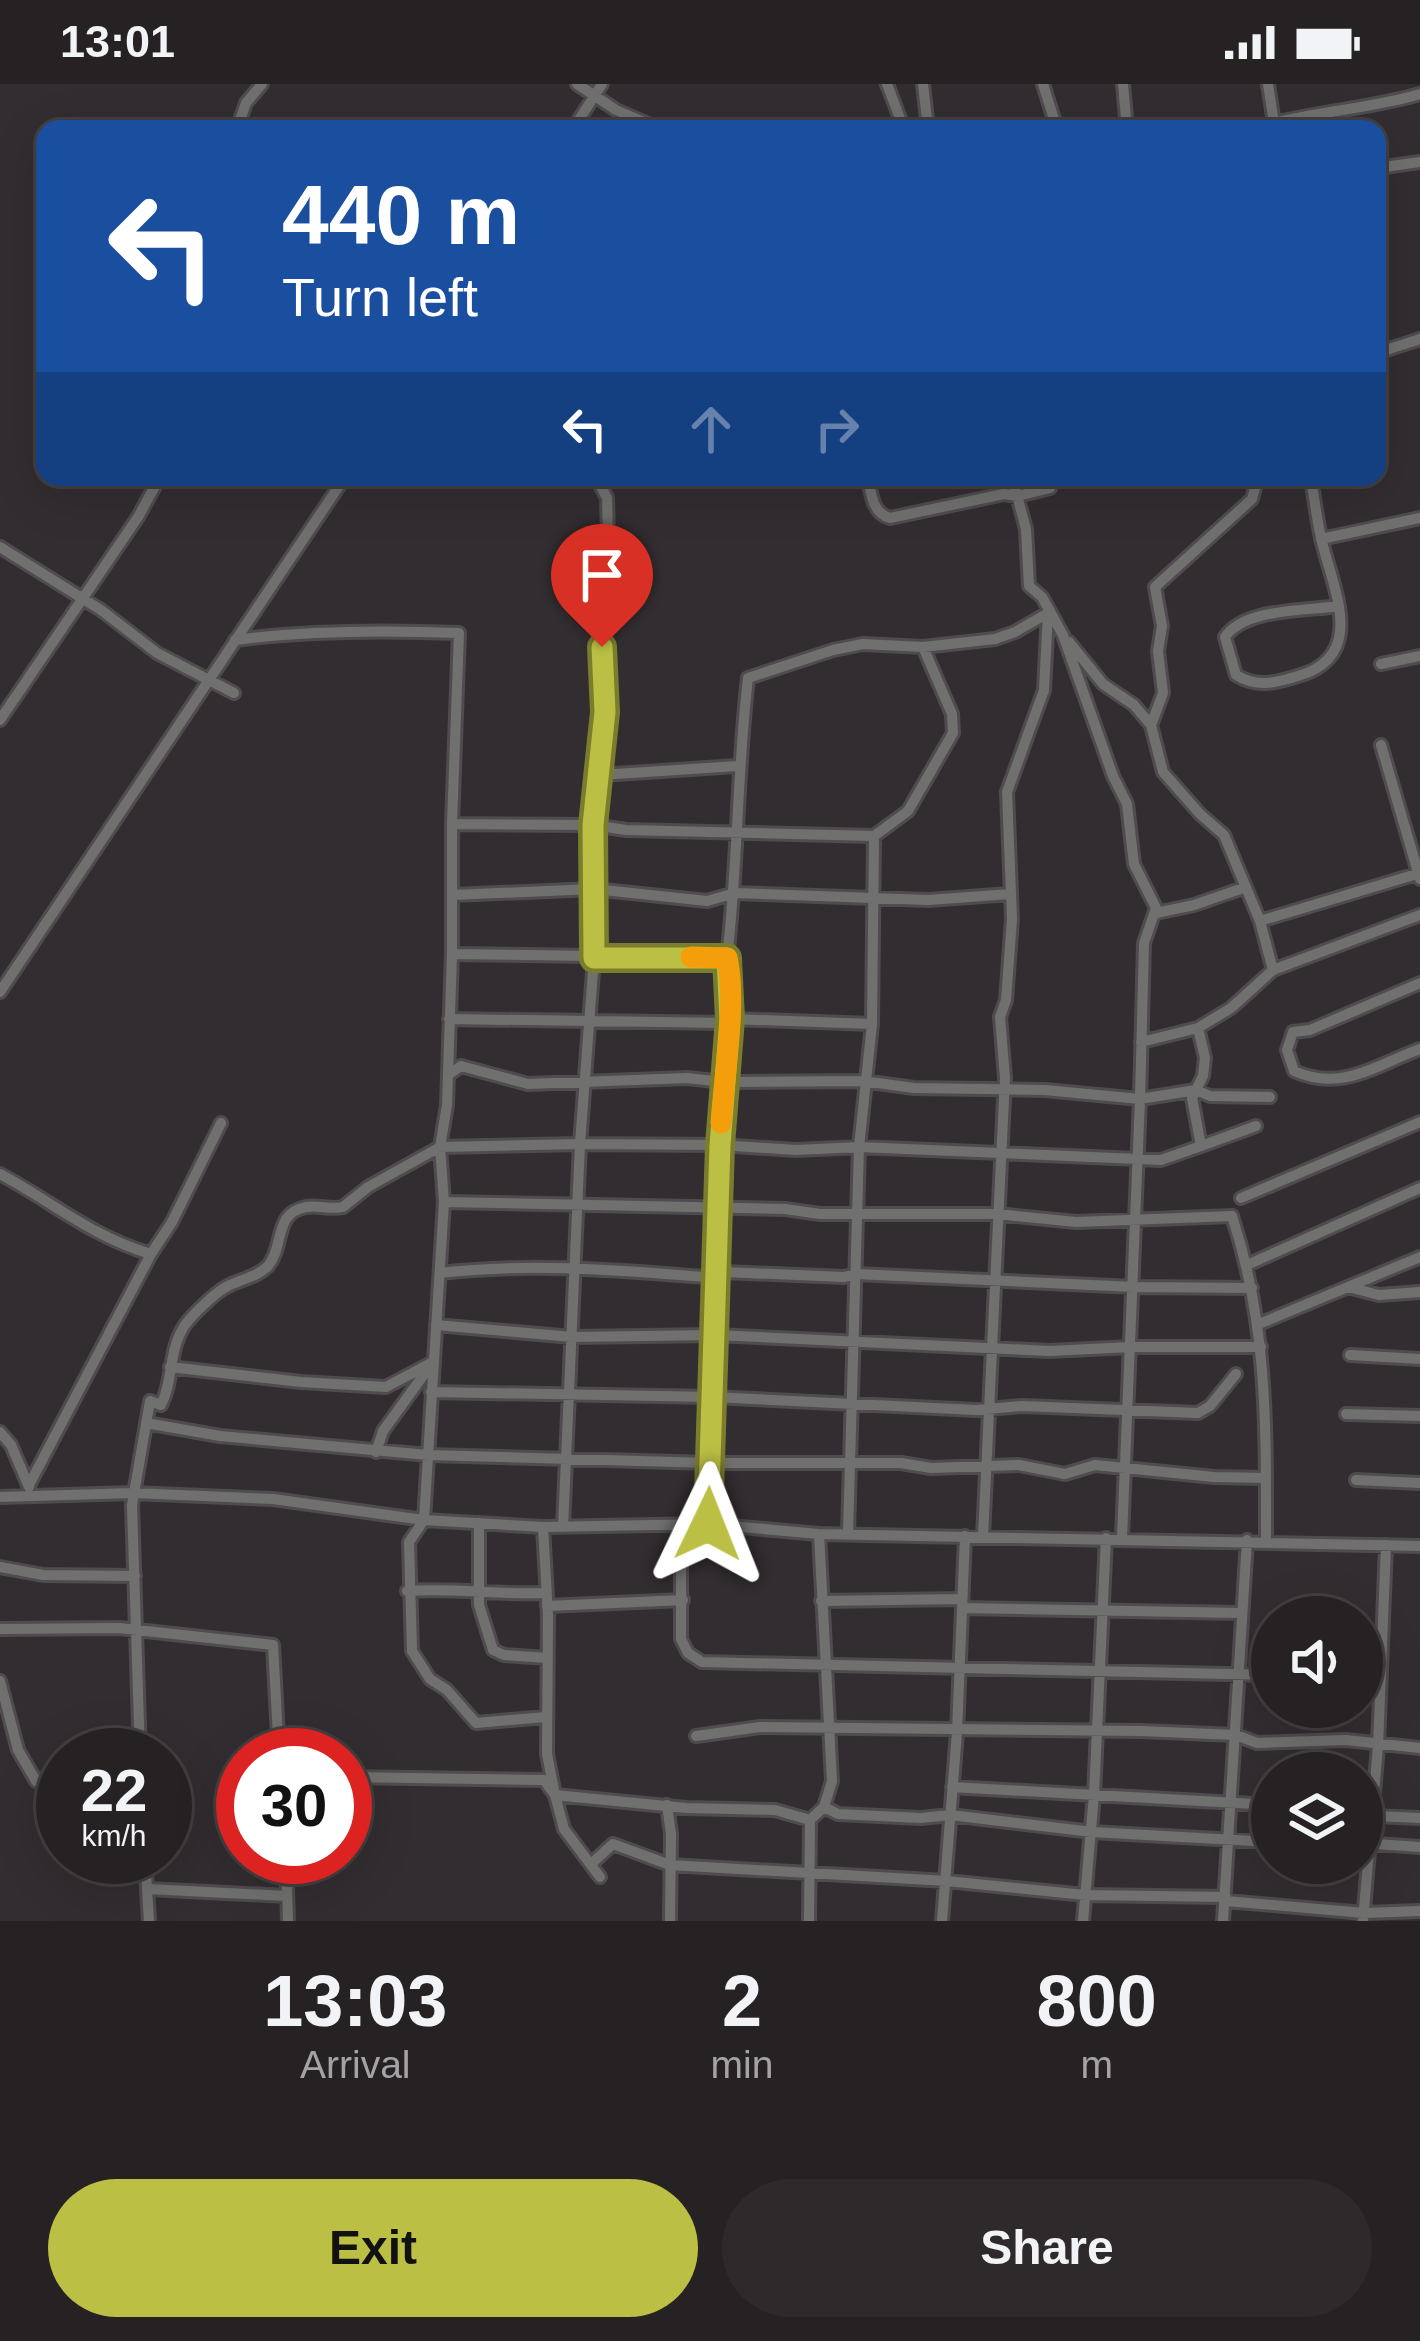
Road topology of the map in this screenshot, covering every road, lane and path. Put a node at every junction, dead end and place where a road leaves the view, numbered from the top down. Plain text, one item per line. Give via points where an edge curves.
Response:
1 (262, 84) edge
2 (577, 84) edge
3 (887, 84) edge
4 (923, 84) edge
5 (1043, 84) edge
6 (1123, 84) edge
7 (1268, 84) edge
8 (598, 90) edge
9 (1420, 94) edge
10 (240, 120) edge
11 (579, 120) edge
12 (646, 120) edge
13 (901, 120) edge
14 (927, 120) edge
15 (1054, 120) edge
16 (1126, 120) edge
17 (1274, 120) edge
18 (1293, 120) edge
19 (1420, 162) edge
20 (1386, 167) edge
21 (1420, 339) edge
22 (1386, 350) edge
23 (155, 486) edge
24 (339, 486) edge
25 (601, 486) edge
26 (869, 486) edge
27 (1015, 486) edge
28 (1050, 486) edge
29 (1255, 486) edge
30 (1312, 486) edge
31 (1018, 496) junction
32 (1420, 518) edge
33 (1321, 538) junction
34 (0, 547) edge
35 (82, 598) junction
36 (1339, 606) junction
37 (1048, 613) junction
38 (1063, 634) junction
39 (235, 640) junction
40 (923, 647) junction
41 (1420, 656) edge
42 (1381, 664) dead end
43 (208, 679) junction
44 (234, 693) dead end
45 (0, 719) edge
46 (1151, 725) junction
47 (1381, 745) dead end
48 (737, 766) junction
49 (600, 775) junction
50 (1420, 810) edge
51 (1403, 814) junction
52 (452, 824) junction
53 (593, 825) junction
54 (736, 832) junction
55 (874, 836) junction
56 (1420, 875) edge
57 (1246, 886) junction
58 (594, 889) junction
59 (734, 892) junction
60 (1010, 894) junction
61 (452, 895) junction
62 (873, 896) junction
63 (1156, 913) junction
64 (1420, 915) edge
65 (1260, 921) junction
66 (452, 954) junction
67 (594, 958) junction
68 (727, 958) junction
69 (1273, 970) junction
70 (1420, 982) edge
71 (0, 992) edge
72 (449, 1019) junction
73 (587, 1021) junction
74 (729, 1021) junction
75 (872, 1024) junction
76 (1198, 1028) junction
77 (1142, 1042) junction
78 (1420, 1049) edge
79 (448, 1075) junction
80 (863, 1081) junction
81 (584, 1082) junction
82 (724, 1082) junction
83 (1196, 1090) junction
84 (1003, 1091) junction
85 (1270, 1097) dead end
86 (1140, 1099) junction
87 (1420, 1122) edge
88 (221, 1123) dead end
89 (1256, 1126) dead end
90 (580, 1144) junction
91 (720, 1145) junction
92 (1201, 1146) junction
93 (859, 1147) junction
94 (440, 1148) junction
95 (1000, 1156) junction
96 (1138, 1158) junction
97 (0, 1174) edge
98 (1420, 1188) edge
99 (1241, 1198) dead end
100 (444, 1202) junction
101 (580, 1208) junction
102 (720, 1209) junction
103 (858, 1214) junction
104 (997, 1214) junction
105 (1136, 1222) junction
106 (151, 1254) junction
107 (1420, 1257) edge
108 (1247, 1265) junction
109 (575, 1269) junction
110 (440, 1273) junction
111 (856, 1274) junction
112 (717, 1278) junction
113 (994, 1280) junction
114 (1133, 1287) junction
115 (1348, 1287) junction
116 (1252, 1288) junction
117 (1420, 1292) edge
118 (1259, 1324) junction
119 (436, 1325) junction
120 (715, 1335) junction
121 (572, 1337) junction
122 (852, 1340) junction
123 (991, 1346) junction
124 (1130, 1346) junction
125 (1262, 1347) junction
126 (1350, 1355) dead end
127 (1420, 1359) edge
128 (433, 1362) junction
129 (170, 1367) junction
130 (1236, 1374) dead end
131 (431, 1392) junction
132 (569, 1396) junction
133 (712, 1397) junction
134 (852, 1404) junction
135 (992, 1408) junction
136 (1126, 1408) junction
137 (1346, 1414) dead end
138 (1420, 1416) edge
139 (146, 1423) junction
140 (0, 1432) edge
141 (376, 1452) junction
142 (428, 1455) junction
143 (566, 1460) junction
144 (710, 1463) junction
145 (850, 1465) junction
146 (988, 1467) junction
147 (1125, 1471) junction
148 (1266, 1478) junction
149 (1356, 1480) dead end
150 (1420, 1483) edge
151 (29, 1491) junction
152 (134, 1493) junction
153 (0, 1497) edge
154 (424, 1520) junction
155 (478, 1523) junction
156 (708, 1524) junction
157 (543, 1527) junction
158 (563, 1527) junction
159 (680, 1528) junction
160 (819, 1534) junction
161 (848, 1534) junction
162 (964, 1536) junction
163 (983, 1536) junction
164 (1106, 1538) junction
165 (1122, 1538) junction
166 (1247, 1540) junction
167 (1266, 1541) junction
168 (1386, 1545) junction
169 (1420, 1546) edge
170 (0, 1567) edge
171 (135, 1576) junction
172 (479, 1589) junction
173 (407, 1591) junction
174 (547, 1599) junction
175 (683, 1600) junction
176 (821, 1601) junction
177 (962, 1603) junction
178 (1103, 1607) junction
179 (1242, 1613) junction
180 (1383, 1616) edge
181 (0, 1629) edge
182 (134, 1631) junction
183 (547, 1658) junction
184 (824, 1664) junction
185 (960, 1666) junction
186 (1100, 1669) junction
187 (1240, 1672) junction
188 (1251, 1673) edge
189 (0, 1682) edge
190 (546, 1718) junction
191 (139, 1728) edge
192 (278, 1728) edge
193 (1379, 1728) edge
194 (830, 1730) junction
195 (957, 1732) junction
196 (1095, 1732) junction
197 (696, 1736) dead end
198 (1236, 1736) junction
199 (1378, 1746) junction
200 (1420, 1748) edge
201 (1377, 1752) edge
202 (372, 1777) edge
203 (36, 1781) edge
204 (952, 1787) junction
205 (555, 1795) junction
206 (1094, 1796) junction
207 (1233, 1802) junction
208 (1251, 1803) edge
209 (668, 1804) junction
210 (824, 1807) junction
211 (1383, 1812) edge
212 (950, 1815) junction
213 (1420, 1817) edge
214 (810, 1820) junction
215 (1092, 1832) junction
216 (1231, 1840) junction
217 (1251, 1841) edge
218 (1383, 1844) edge
219 (1420, 1847) edge
220 (591, 1864) junction
221 (670, 1865) junction
222 (809, 1872) junction
223 (600, 1877) dead end
224 (947, 1881) junction
225 (148, 1884) edge
226 (287, 1884) edge
227 (1365, 1884) edge
228 (148, 1889) junction
229 (1085, 1895) junction
230 (287, 1896) junction
231 (1226, 1899) junction
232 (1420, 1911) edge
233 (1364, 1917) edge
234 (149, 1921) edge
235 (289, 1921) edge
236 (670, 1921) edge
237 (809, 1921) edge
238 (942, 1921) edge
239 (1083, 1921) edge
240 (1223, 1921) edge

1 - 10 street
2 - 8 street
3 - 13 street
4 - 14 street
5 - 15 street
6 - 16 street
7 - 17 street
8 - 11 street
8 - 12 street
9 - 18 street
19 - 20 street
21 - 22 street
23 - 35 street
24 - 39 street
25 - 49 street via 610,581
26 - 31 street via 890,518
27 - 31 street
28 - 31 street
29 - 46 street via 1252,499 1155,587 1163,693
30 - 33 street
31 - 37 street via 1029,586
32 - 33 street
33 - 36 street
34 - 35 street
35 - 43 street
35 - 45 street
36 - 36 street via 1340,635 1320,670 1251,685 1236,675 1225,637 1233,626
37 - 38 street
37 - 40 street via 995,639
37 - 60 street via 1044,690 1007,792
38 - 46 street via 1103,684
38 - 63 street via 1127,804 1134,864
39 - 43 street
39 - 52 street via 460,633
40 - 48 street via 863,644 748,678
40 - 55 street via 953,734 908,811
41 - 42 street
43 - 44 street
43 - 71 street
46 - 57 street via 1163,772 1224,835
47 - 51 street
48 - 49 street
48 - 54 street
49 - 53 street
50 - 51 street
51 - 56 street
52 - 53 street
52 - 61 street
53 - 54 street
53 - 58 street
54 - 55 street
54 - 59 street
55 - 62 street
56 - 65 street
57 - 63 street
57 - 65 street
58 - 59 street via 707,901
58 - 61 street
58 - 67 street
59 - 62 street
59 - 68 street
60 - 62 street
60 - 84 street
61 - 66 street
62 - 75 street
63 - 77 street via 1144,943
64 - 69 street
65 - 69 street
66 - 67 street
66 - 72 street
67 - 68 street
67 - 73 street
68 - 74 street
69 - 76 street
70 - 78 street via 1293,1032 1287,1050 1294,1071 1317,1081 1346,1080
72 - 73 street
72 - 79 street
73 - 74 street
73 - 81 street
74 - 75 street
74 - 82 street
75 - 80 street
76 - 77 street
76 - 83 street via 1205,1058
77 - 86 street
79 - 81 street via 461,1066 528,1084
79 - 94 street
80 - 82 street
80 - 84 street
80 - 93 street
81 - 82 street
81 - 90 street
82 - 91 street
83 - 85 street
83 - 86 street
83 - 92 street
84 - 86 street
84 - 95 street
86 - 96 street
87 - 99 street
88 - 106 street
89 - 92 street
90 - 91 street
90 - 94 street
90 - 101 street
91 - 93 street
91 - 102 street
92 - 96 street via 1160,1160
93 - 95 street
93 - 103 street
94 - 100 street
94 - 129 street via 343,1207 303,1207 287,1216 269,1264 221,1288 188,1321
95 - 96 street
95 - 104 street
96 - 105 street
97 - 106 street via 76,1224
98 - 108 street
100 - 101 street
100 - 110 street
101 - 102 street
101 - 109 street
102 - 103 street
102 - 112 street
103 - 104 street
103 - 111 street
104 - 105 street
104 - 113 street
105 - 108 street via 1232,1216
105 - 114 street
106 - 151 street
107 - 115 street
108 - 116 street
109 - 110 street
109 - 112 street
109 - 121 street
110 - 119 street
111 - 112 street
111 - 113 street
111 - 122 street
112 - 120 street
113 - 114 street
113 - 123 street
114 - 116 street
114 - 124 street
115 - 117 street
115 - 118 street
116 - 118 street
118 - 125 street
119 - 121 street
119 - 128 street
120 - 121 street
120 - 122 street
120 - 133 street
121 - 132 street
122 - 123 street
122 - 134 street
123 - 124 street
123 - 135 street
124 - 125 street
124 - 136 street
125 - 148 street
126 - 127 street
128 - 129 street via 386,1387
128 - 131 street
128 - 141 street via 382,1431
129 - 139 street via 166,1394 161,1405 150,1401
130 - 136 street via 1204,1411
131 - 132 street
131 - 142 street
132 - 133 street
132 - 143 street
133 - 134 street
133 - 144 street
134 - 135 street
134 - 145 street
135 - 136 street
135 - 146 street
136 - 147 street
137 - 138 street
139 - 141 street
139 - 152 street
140 - 151 street
141 - 142 street
142 - 143 street
142 - 154 street
143 - 144 street
143 - 158 street
144 - 145 street
144 - 156 street
145 - 146 street
145 - 161 street
146 - 147 street
146 - 163 street
147 - 148 street
147 - 165 street
148 - 167 street
149 - 150 street
151 - 152 street
151 - 153 street
152 - 154 street via 273,1499
152 - 171 street
154 - 155 street
154 - 173 street via 409,1542
155 - 157 street
155 - 172 street
156 - 159 street
156 - 160 street
157 - 158 street
157 - 174 street
158 - 159 street
159 - 175 street
160 - 161 street
160 - 176 street
161 - 162 street
162 - 163 street
162 - 177 street
163 - 164 street
164 - 165 street
164 - 178 street
165 - 166 street
166 - 167 street
166 - 179 street
167 - 168 street
168 - 169 street
168 - 180 street
170 - 171 street
171 - 182 street
172 - 173 street
172 - 174 street
172 - 183 street via 493,1650
173 - 190 street via 412,1651 476,1724
174 - 175 street
174 - 183 street
175 - 184 street via 681,1640 702,1662
176 - 177 street
176 - 184 street
177 - 178 street
177 - 185 street
178 - 179 street
178 - 186 street
179 - 187 street
181 - 182 street
182 - 191 street
182 - 192 street via 273,1645
183 - 190 street
184 - 185 street
184 - 194 street
185 - 186 street
185 - 195 street
186 - 187 street
186 - 196 street
187 - 188 street
187 - 198 street
189 - 203 street via 18,1750
190 - 205 street
193 - 199 street
194 - 195 street
194 - 197 street via 760,1727
194 - 210 street
195 - 196 street
195 - 204 street
196 - 198 street
196 - 206 street
198 - 199 street
198 - 207 street
199 - 200 street
199 - 201 street
202 - 205 street via 544,1780
204 - 206 street
204 - 212 street
205 - 209 street
205 - 220 street via 564,1829
206 - 207 street
206 - 215 street
207 - 208 street
207 - 216 street
209 - 214 street via 776,1810
209 - 221 street
210 - 212 street via 869,1816
210 - 214 street
211 - 213 street
212 - 215 street
212 - 224 street
214 - 222 street
215 - 216 street
215 - 229 street
216 - 217 street
216 - 231 street
218 - 219 street
220 - 221 street via 613,1844
220 - 223 street
221 - 222 street
221 - 236 street
222 - 224 street
222 - 237 street
224 - 229 street
224 - 238 street
225 - 228 street
226 - 230 street
227 - 233 street
228 - 230 street
228 - 234 street
229 - 231 street
229 - 239 street
230 - 235 street
231 - 233 street
231 - 240 street
232 - 233 street

